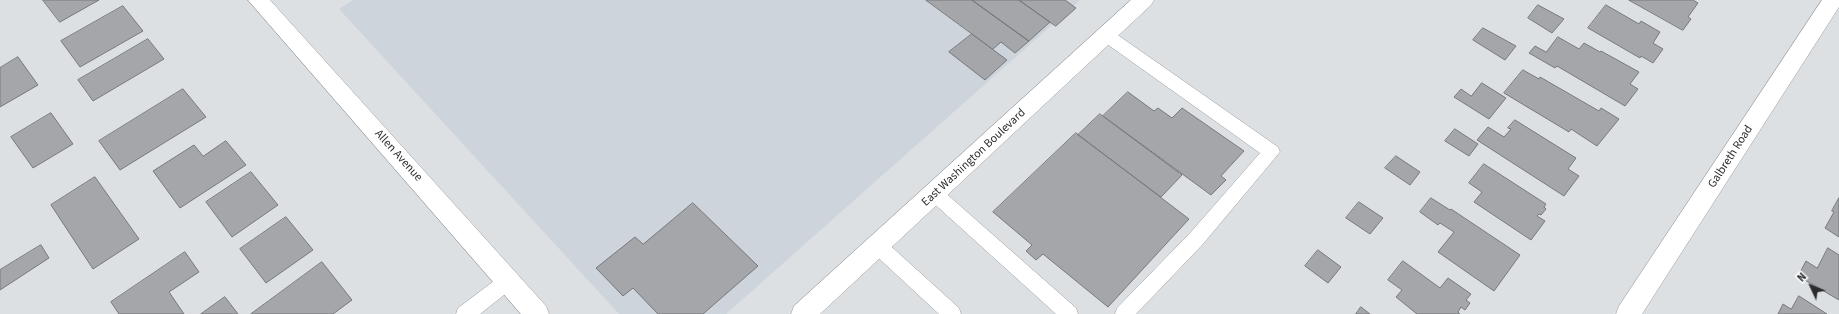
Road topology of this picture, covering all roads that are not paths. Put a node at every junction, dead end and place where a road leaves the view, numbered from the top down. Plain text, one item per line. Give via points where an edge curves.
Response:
1 (258, 0) edge
2 (1144, 0) edge
3 (1833, 0) edge
4 (1106, 35) junction
5 (935, 194) junction
6 (878, 246) junction
7 (508, 281) junction
8 (807, 313) edge
9 (465, 314) edge
10 (537, 314) edge
11 (952, 314) edge
12 (1069, 314) edge
13 (1124, 314) edge
14 (1628, 314) edge

1 - 7 street, Allen Avenue
2 - 4 street, East Washington Boulevard
3 - 14 street, Galbreth Road
4 - 5 street, East Washington Boulevard
4 - 13 lane via 1272,152 1197,238
5 - 6 street, East Washington Boulevard
5 - 12 lane
6 - 8 street, East Washington Boulevard
6 - 11 lane
7 - 9 lane
7 - 10 street, Allen Avenue

